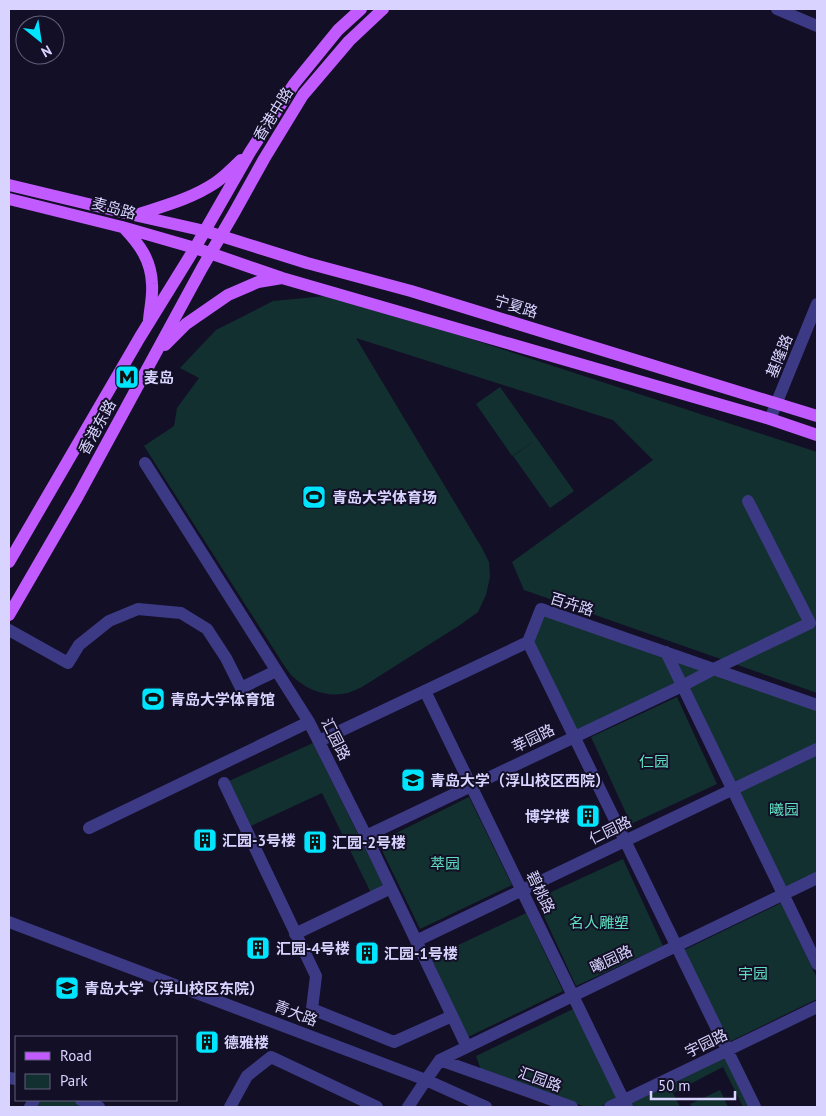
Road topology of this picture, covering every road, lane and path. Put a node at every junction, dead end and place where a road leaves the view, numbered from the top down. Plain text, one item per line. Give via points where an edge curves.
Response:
1 (361, 9) edge
2 (383, 9) edge
3 (777, 9) edge
4 (817, 26) edge
5 (250, 152) junction
6 (9, 185) edge
7 (9, 199) edge
8 (134, 215) junction
9 (122, 227) junction
10 (205, 230) junction
11 (221, 236) junction
12 (195, 248) junction
13 (211, 253) junction
14 (282, 278) junction
15 (817, 304) edge
16 (149, 322) junction
17 (156, 354) junction
18 (777, 403) junction
19 (817, 416) edge
20 (770, 419) junction
21 (817, 435) edge
22 (145, 463) dead end
23 (748, 501) dead end
24 (9, 562) edge
25 (9, 615) edge
26 (9, 630) edge
27 (528, 642) junction
28 (666, 652) junction
29 (714, 669) junction
30 (276, 671) junction
31 (682, 685) junction
32 (425, 691) junction
33 (817, 704) edge
34 (308, 722) junction
35 (574, 737) junction
36 (319, 741) junction
37 (817, 749) edge
38 (224, 783) dead end
39 (471, 786) junction
40 (733, 790) junction
41 (90, 828) dead end
42 (366, 836) junction
43 (625, 841) junction
44 (817, 878) edge
45 (391, 888) junction
46 (522, 890) junction
47 (784, 894) junction
48 (9, 922) edge
49 (296, 934) junction
50 (416, 941) junction
51 (676, 946) junction
52 (817, 964) edge
53 (573, 995) junction
54 (817, 1007) edge
55 (452, 1016) junction
56 (467, 1047) junction
57 (728, 1050) junction
58 (440, 1060) junction
59 (426, 1080) junction
60 (84, 1101) edge
61 (626, 1104) edge
62 (99, 1107) edge
63 (230, 1107) edge
64 (376, 1107) edge
65 (408, 1107) edge
66 (486, 1107) edge
67 (572, 1107) edge
68 (610, 1107) edge
69 (756, 1107) edge

1 - 5 main road, 香港中路 via 338,30 294,84
2 - 11 main road, 香港中路 via 349,41 303,95
3 - 4 street
5 - 8 main road via 216,183 193,195
5 - 10 main road, 香港中路
6 - 8 main road, 麦岛路
7 - 9 main road, 麦岛路
8 - 10 main road, 麦岛路
9 - 12 main road, 麦岛路
9 - 16 main road via 137,242 151,274
10 - 11 main road, 宁夏路
10 - 12 main road, 香港东路
11 - 13 main road, 香港中路
11 - 18 main road, 宁夏路
12 - 13 main road, 麦岛路
12 - 16 main road, 香港东路
13 - 14 main road
13 - 17 main road, 香港东路
14 - 17 main road via 258,282 228,295 186,324
14 - 20 main road
15 - 18 street, 基隆路
16 - 24 main road, 香港东路
17 - 25 main road, 香港东路
18 - 19 main road, 宁夏路
18 - 20 street, 基隆路
20 - 21 main road
22 - 30 street, 汇园路
23 - 29 street via 810,623
26 - 30 street via 68,663 79,645 109,621 138,609 181,613 207,629 241,688
27 - 28 street, 百卉路 via 541,609
27 - 32 street
27 - 35 street
28 - 29 street, 百卉路
28 - 31 street
29 - 31 street
29 - 33 street, 百卉路
30 - 34 street, 汇园路
31 - 35 street
31 - 40 street
32 - 36 street
32 - 39 street, 碧桃路
34 - 36 street, 汇园路
34 - 41 street
35 - 39 street
35 - 43 street
36 - 42 street, 汇园路
37 - 40 street, 仁园路
38 - 49 street
39 - 42 street
39 - 46 street, 碧桃路
40 - 43 street, 仁园路
40 - 47 street
42 - 45 street, 汇园路
43 - 46 street, 仁园路
43 - 51 street
44 - 47 street, 曦园路
45 - 49 street
45 - 50 street, 汇园路
46 - 50 street, 仁园路
46 - 53 street, 碧桃路
47 - 51 street, 曦园路
47 - 52 street
48 - 59 street, 青大路
49 - 55 street via 316,976 312,1009 394,1042
50 - 55 street, 汇园路
51 - 53 street, 曦园路
51 - 57 street
53 - 56 street, 曦园路
53 - 61 street, 碧桃路
54 - 57 street, 宇园路
55 - 56 street, 汇园路
56 - 58 street, 曦园路
57 - 61 street, 宇园路
57 - 69 street
58 - 59 street, 曦园路
58 - 67 street, 汇园路
59 - 65 street, 曦园路
59 - 66 street, 青大路
60 - 62 street
61 - 68 street, 宇园路
63 - 64 street via 247,1076 271,1058

